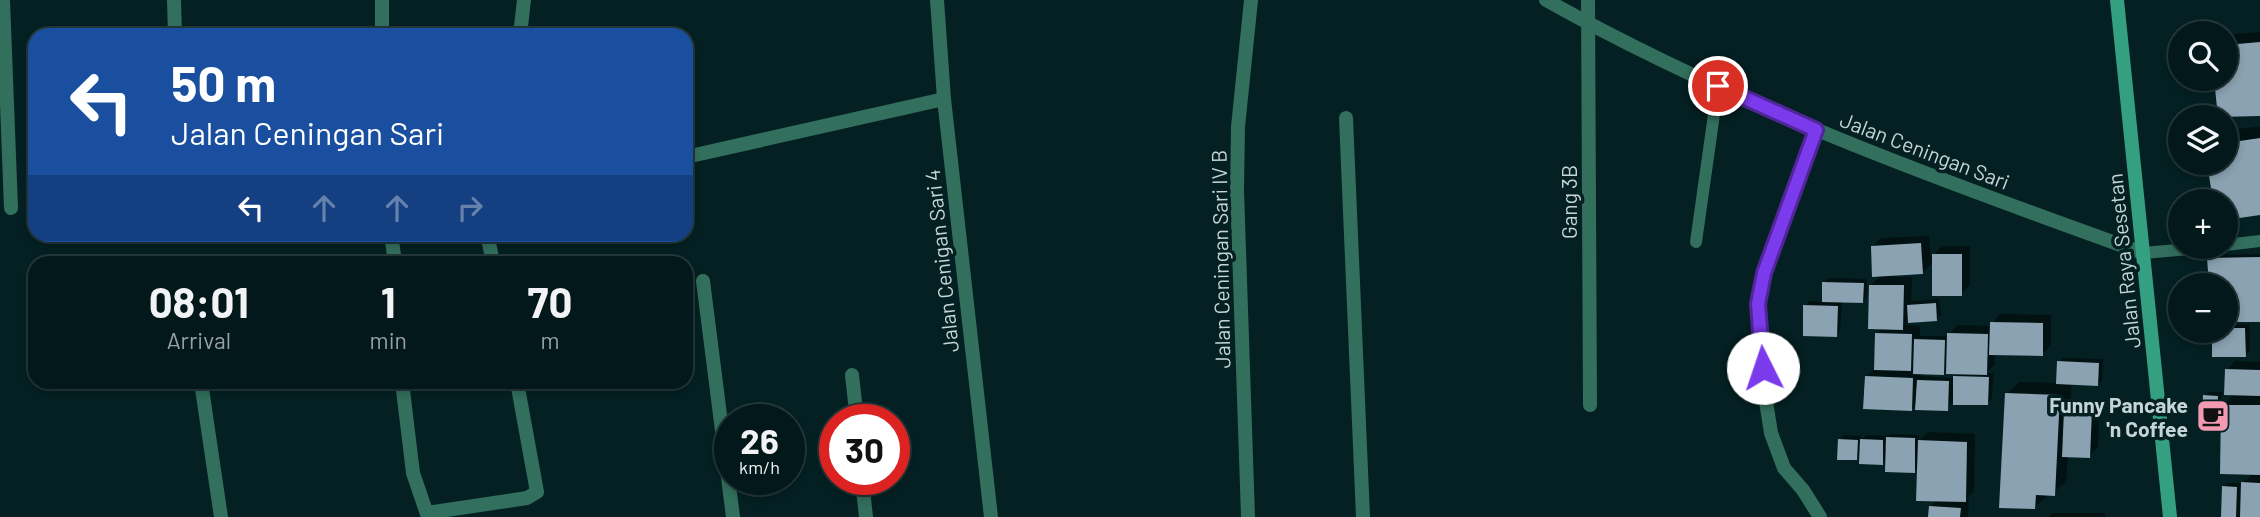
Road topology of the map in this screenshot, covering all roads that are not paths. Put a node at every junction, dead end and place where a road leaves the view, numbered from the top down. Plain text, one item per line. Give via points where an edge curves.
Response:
1 (3, 0) edge
2 (174, 0) edge
3 (382, 0) edge
4 (524, 0) edge
5 (937, 0) edge
6 (1251, 0) edge
7 (1546, 0) edge
8 (1588, 0) edge
9 (2117, 0) edge
10 (1589, 24) junction
11 (175, 28) edge
12 (382, 28) edge
13 (521, 28) edge
14 (1718, 86) junction
15 (944, 99) junction
16 (1346, 118) dead end
17 (1816, 130) junction
18 (693, 155) edge
19 (11, 208) dead end
20 (2260, 241) edge
21 (1696, 242) dead end
22 (2238, 244) edge
23 (2168, 251) edge
24 (2143, 253) junction
25 (703, 281) dead end
26 (852, 375) dead end
27 (202, 389) edge
28 (403, 389) edge
29 (518, 389) edge
30 (855, 404) edge
31 (1590, 405) dead end
32 (864, 495) edge
33 (428, 515) edge
34 (220, 517) edge
35 (733, 517) edge
36 (866, 517) edge
37 (991, 517) edge
38 (1248, 517) edge
39 (1363, 517) edge
40 (1820, 517) edge
41 (2170, 517) edge

1 - 19 street
2 - 11 street
3 - 12 street
4 - 13 street
5 - 15 street, Jalan Cenigan Sari 4
6 - 38 street, Jalan Ceningan Sari IV B via 1238,127 1237,190
7 - 10 street, Jalan Ceningan Sari
8 - 10 street, Gang 3B
9 - 24 main road, Jalan Raya Sesetan
10 - 14 street, Jalan Ceningan Sari
10 - 31 street, Gang 3B
14 - 17 street, Jalan Ceningan Sari
14 - 21 lane
15 - 18 street
15 - 37 street, Jalan Cenigan Sari 4
16 - 39 street
17 - 24 street, Jalan Ceningan Sari
17 - 40 street via 1764,273 1758,304 1771,433 1784,467
20 - 22 lane
23 - 24 lane
24 - 41 main road, Jalan Raya Sesetan
25 - 35 street
26 - 30 street
27 - 34 street
28 - 33 street via 413,473
29 - 33 street via 537,492 527,498
32 - 36 street

